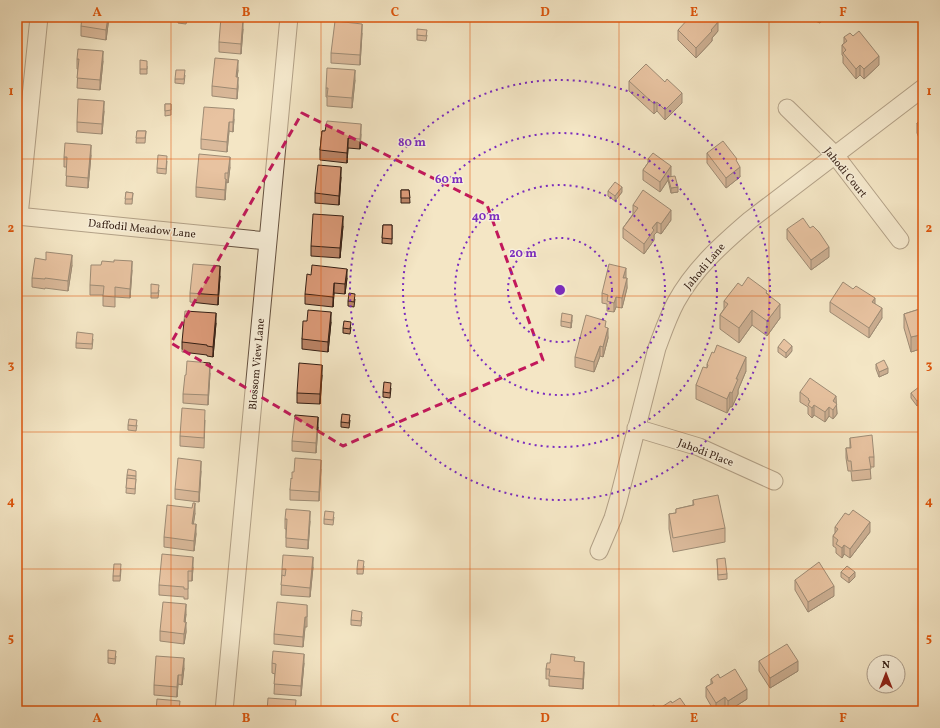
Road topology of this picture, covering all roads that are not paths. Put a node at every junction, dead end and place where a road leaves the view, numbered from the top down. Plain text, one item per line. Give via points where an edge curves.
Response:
1 (39, 17) edge
2 (289, 17) edge
3 (923, 88) edge
4 (786, 108) dead end
5 (835, 155) junction
6 (18, 216) edge
7 (267, 240) junction
8 (900, 240) dead end
9 (636, 428) junction
10 (774, 481) dead end
11 (599, 551) dead end
12 (224, 711) edge

1 - 6 street
2 - 7 street, Blossom View Lane
3 - 5 street, Jahodi Lane
4 - 5 street, Jahodi Court
5 - 8 street, Jahodi Court
5 - 9 street, Jahodi Lane via 727,239 690,279 665,325
6 - 7 street, Daffodil Meadow Lane
7 - 12 street, Blossom View Lane
9 - 10 street, Jahodi Place via 699,447
9 - 11 street, Jahodi Lane via 616,506

